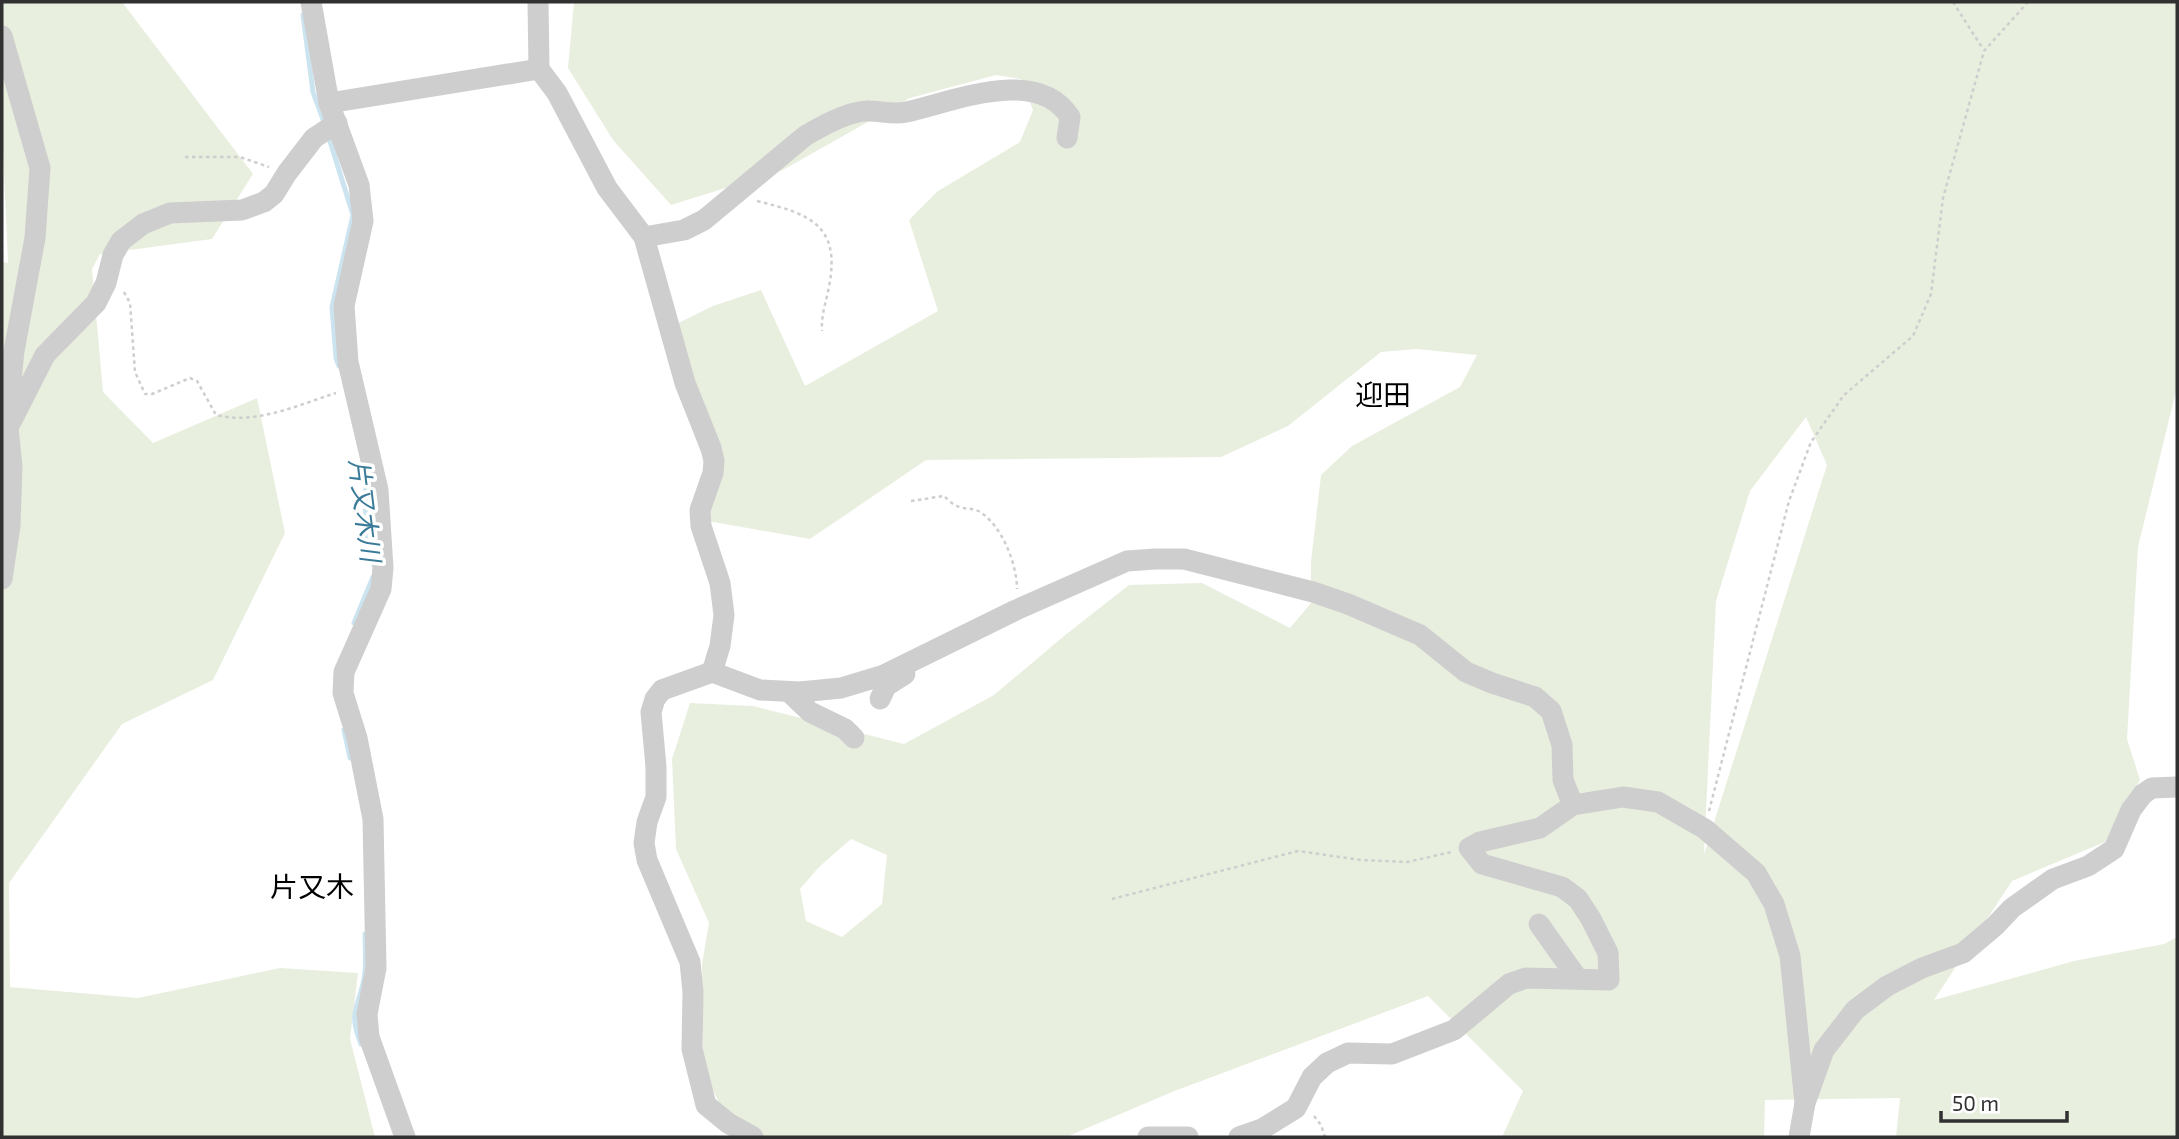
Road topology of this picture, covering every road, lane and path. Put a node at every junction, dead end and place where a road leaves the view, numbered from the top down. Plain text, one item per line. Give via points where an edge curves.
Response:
1 (311, 2) edge
2 (538, 2) edge
3 (1953, 2) edge
4 (2028, 2) edge
5 (2, 36) edge
6 (1984, 51) junction
7 (539, 68) junction
8 (329, 103) junction
9 (330, 128) junction
10 (1067, 138) dead end
11 (185, 157) dead end
12 (281, 171) junction
13 (733, 195) junction
14 (644, 237) junction
15 (108, 274) junction
16 (822, 331) dead end
17 (7, 361) edge
18 (336, 393) dead end
19 (8, 427) junction
20 (911, 501) dead end
21 (2, 579) edge
22 (1016, 610) junction
23 (923, 655) junction
24 (712, 672) junction
25 (789, 692) junction
26 (880, 699) dead end
27 (854, 738) dead end
28 (2177, 787) edge
29 (1573, 806) junction
30 (1705, 829) junction
31 (1469, 848) junction
32 (1112, 899) dead end
33 (1539, 924) dead end
34 (1578, 979) junction
35 (1804, 1103) junction
36 (1297, 1107) junction
37 (405, 1137) edge
38 (753, 1137) edge
39 (1148, 1137) edge
40 (1188, 1137) edge
41 (1239, 1137) edge
42 (1325, 1137) edge
43 (1799, 1137) edge

1 - 8 street
2 - 7 street
3 - 6 path
4 - 6 path
5 - 17 street via 40,168 35,238
6 - 30 path via 1942,198 1931,294 1913,336 1844,395 1811,442 1789,501
7 - 8 street
7 - 14 street via 607,188
8 - 9 street
9 - 12 street
9 - 37 street via 359,185 363,221 344,306 345,324 348,362 378,490 383,568 381,589 344,672 343,692 373,819 376,968 367,1014 369,1037
10 - 13 street via 1070,117 1065,110 1049,95 1025,89 947,99 895,114 865,110 822,125
11 - 12 path via 240,157
12 - 15 street via 274,194 264,202 242,210 170,213 143,224 121,241
13 - 14 street via 684,230
13 - 16 path via 804,215 819,227 832,247
14 - 24 street via 685,383 715,461 700,510 724,615
15 - 18 path via 130,303 135,372 145,394 190,377 197,380 216,415 229,418 271,414
15 - 19 street via 96,303 45,355
17 - 19 street
19 - 21 street via 11,503
20 - 22 path via 944,496 956,506 984,514 1013,560
22 - 23 street
22 - 29 street via 1127,561 1155,559 1184,559 1325,596 1420,635 1466,672 1535,697 1551,710 1562,745 1563,780
23 - 25 street via 884,675 841,688
23 - 26 street via 911,671 887,686
24 - 25 street via 760,690
24 - 38 street via 673,685 655,699 651,712 656,797 644,843 690,962 692,1049 706,1105
25 - 27 street via 810,712
28 - 35 street via 2152,788 2143,794 2114,849 2088,866 2053,879 2012,908 1963,953 1887,986 1856,1010 1824,1050
29 - 30 street via 1623,797 1658,802
29 - 31 street via 1539,828
30 - 35 street via 1756,873 1774,904 1790,957
31 - 32 path via 1407,862 1298,851
31 - 34 street via 1482,864 1562,887 1578,899 1608,953 1609,980
33 - 34 street
34 - 36 street via 1526,978 1509,984 1454,1030 1392,1054 1348,1054 1327,1063 1312,1077
35 - 43 street
36 - 41 street
36 - 42 path via 1312,1114
39 - 40 street

